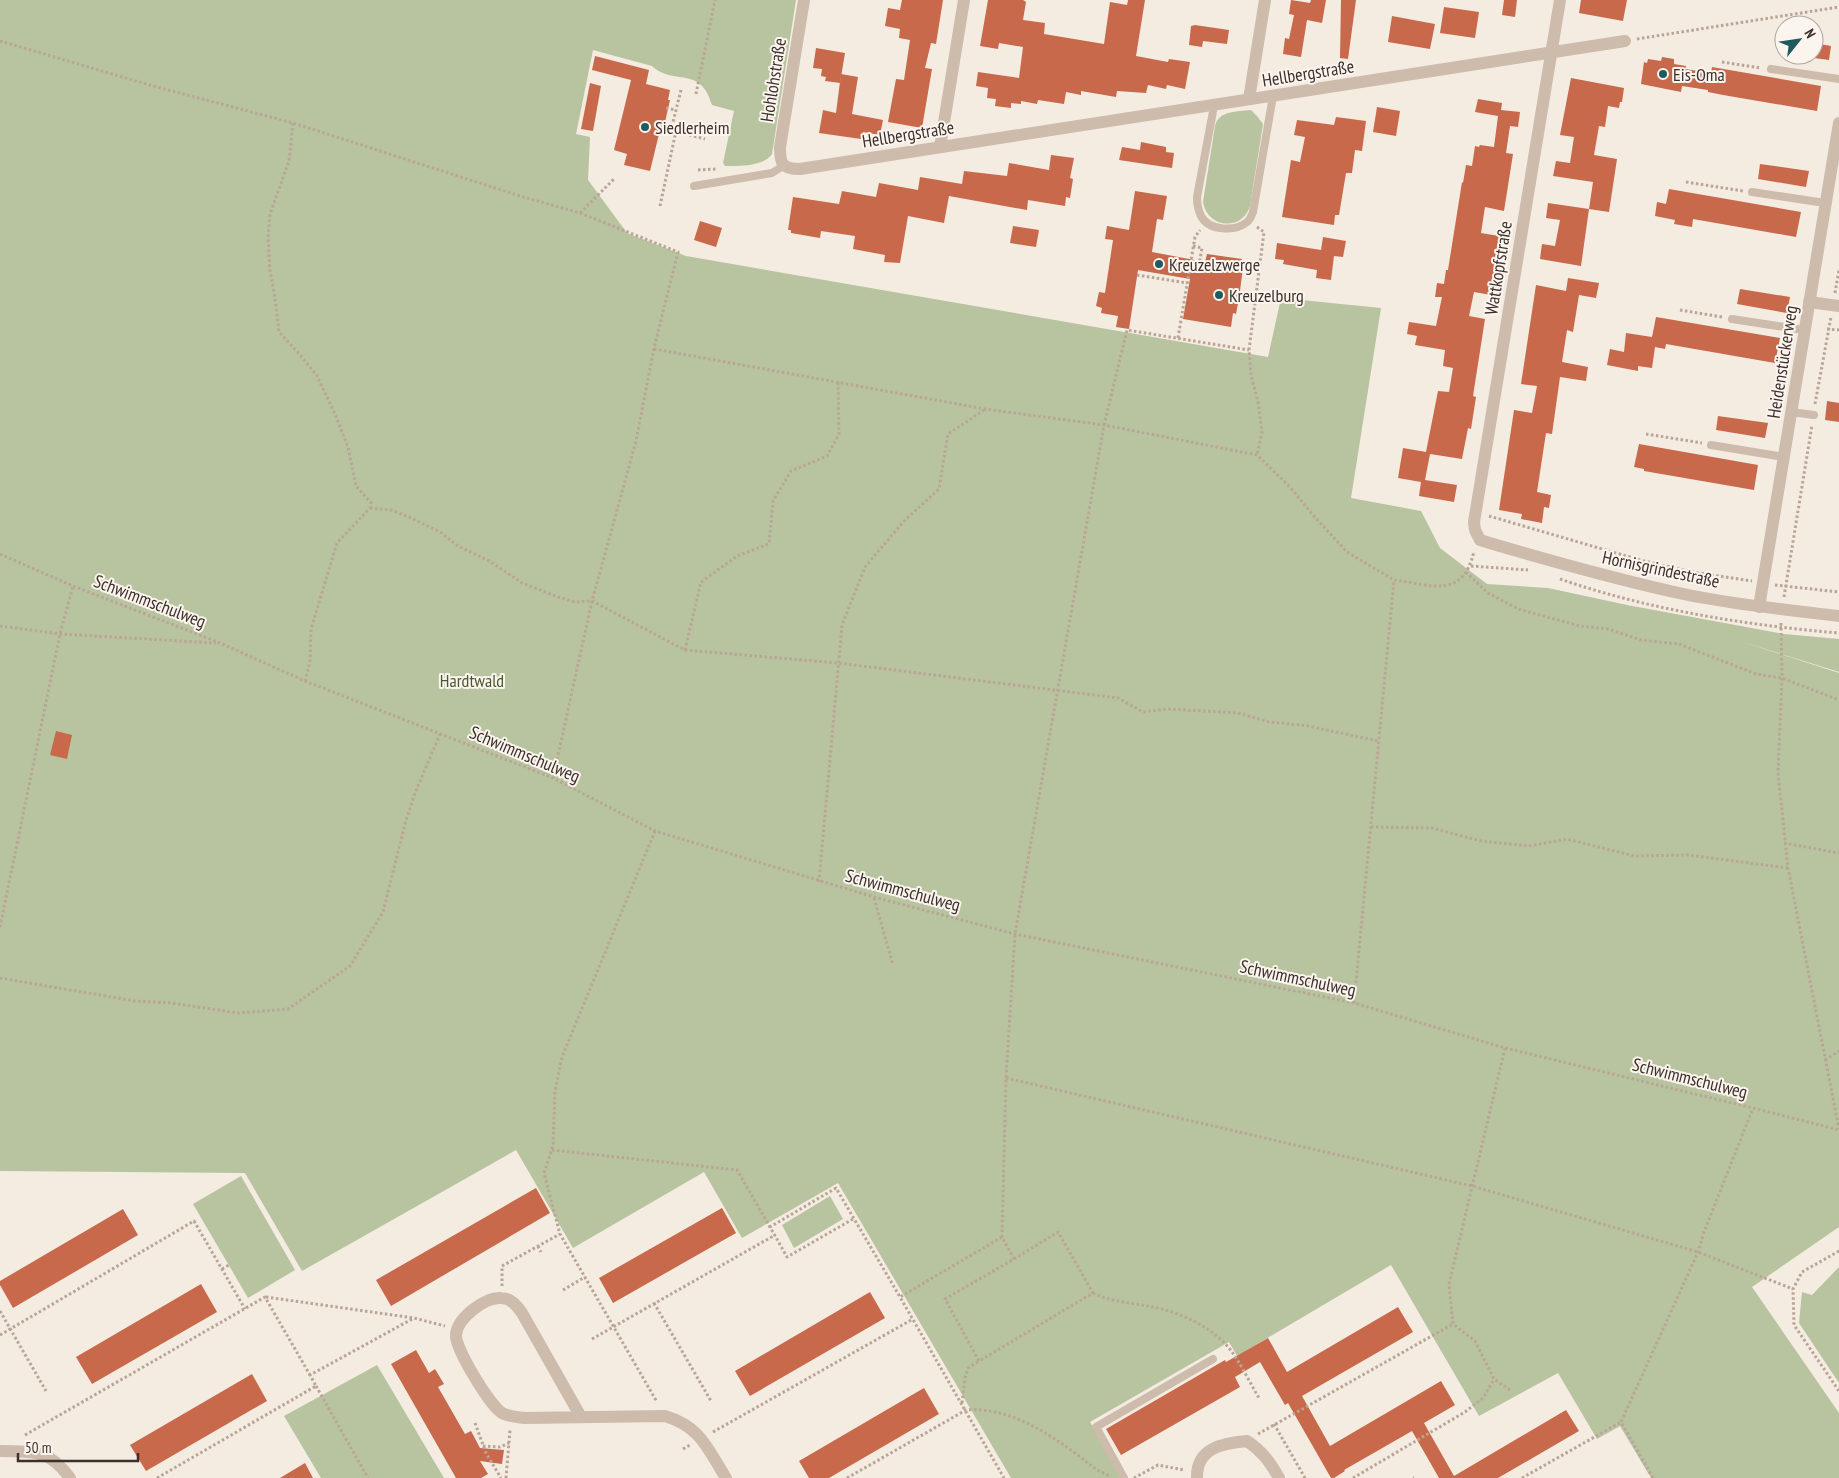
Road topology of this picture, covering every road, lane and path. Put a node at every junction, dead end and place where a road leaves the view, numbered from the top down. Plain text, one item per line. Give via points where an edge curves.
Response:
1 (715, 0) edge
2 (804, 0) edge
3 (964, 0) edge
4 (1265, 0) edge
5 (1560, 0) edge
6 (1839, 7) edge
7 (0, 41) edge
8 (1625, 41) joint
9 (1552, 52) junction
10 (1722, 62) dead end
11 (1772, 69) joint
12 (1839, 79) edge
13 (680, 90) dead end
14 (696, 94) dead end
15 (1273, 96) junction
16 (1249, 99) junction
17 (1214, 106) junction
18 (666, 108) dead end
19 (676, 110) junction
20 (293, 123) junction
21 (1839, 123) edge
22 (676, 131) junction
23 (705, 139) dead end
24 (940, 147) junction
25 (783, 166) junction
26 (615, 178) dead end
27 (1686, 182) dead end
28 (694, 186) dead end
29 (1752, 192) joint
30 (1824, 203) junction
31 (660, 206) dead end
32 (580, 213) junction
33 (1249, 221) junction
34 (1206, 222) junction
35 (1193, 246) junction
36 (1168, 263) dead end
37 (1190, 266) junction
38 (1198, 270) dead end
39 (1839, 270) edge
40 (1137, 275) dead end
41 (1187, 282) junction
42 (1809, 302) junction
43 (1836, 306) edge
44 (1680, 310) dead end
45 (1732, 318) joint
46 (1827, 329) junction
47 (1804, 330) junction
48 (1839, 330) edge
49 (1178, 338) junction
50 (654, 348) junction
51 (1249, 350) junction
52 (838, 382) junction
53 (985, 409) junction
54 (1791, 412) junction
55 (1814, 415) junction
56 (1104, 425) junction
57 (1646, 434) dead end
58 (1712, 445) joint
59 (1257, 456) junction
60 (1784, 457) junction
61 (370, 508) junction
62 (1475, 512) junction
63 (1478, 542) junction
64 (0, 554) edge
65 (1466, 572) junction
66 (1394, 580) junction
67 (1763, 583) junction
68 (72, 586) junction
69 (1786, 586) junction
70 (1839, 592) edge
71 (592, 601) junction
72 (1759, 607) junction
73 (1783, 610) junction
74 (1839, 616) edge
75 (0, 626) edge
76 (60, 634) junction
77 (220, 644) junction
78 (685, 650) junction
79 (838, 664) junction
80 (1782, 678) junction
81 (305, 681) junction
82 (1058, 690) junction
83 (1839, 700) edge
84 (440, 734) junction
85 (1378, 741) junction
86 (552, 778) junction
87 (1371, 827) junction
88 (655, 831) junction
89 (1784, 843) junction
90 (1839, 853) edge
91 (1788, 868) junction
92 (819, 882) junction
93 (874, 898) junction
94 (0, 927) edge
95 (1014, 934) junction
96 (893, 966) dead end
97 (0, 978) edge
98 (1354, 1003) junction
99 (1505, 1048) junction
100 (1839, 1052) edge
101 (1826, 1060) junction
102 (1006, 1078) junction
103 (1753, 1108) junction
104 (1839, 1130) edge
105 (552, 1150) junction
106 (1472, 1186) junction
107 (854, 1219) junction
108 (770, 1227) junction
109 (560, 1234) junction
110 (775, 1235) junction
111 (1002, 1237) junction
112 (538, 1246) junction
113 (1839, 1251) edge
114 (541, 1252) dead end
115 (1698, 1252) junction
116 (1014, 1259) junction
117 (228, 1265) dead end
118 (222, 1269) junction
119 (585, 1277) junction
120 (1793, 1289) junction
121 (563, 1290) dead end
122 (1093, 1293) junction
123 (265, 1297) junction
124 (900, 1297) junction
125 (501, 1298) junction
126 (654, 1303) junction
127 (245, 1308) junction
128 (0, 1311) edge
129 (414, 1318) junction
130 (913, 1320) junction
131 (1452, 1324) junction
132 (614, 1326) junction
133 (11, 1329) junction
134 (458, 1330) junction
135 (0, 1335) edge
136 (592, 1339) dead end
137 (1213, 1359) dead end
138 (979, 1361) junction
139 (310, 1375) junction
140 (1494, 1379) junction
141 (316, 1386) junction
142 (1510, 1390) dead end
143 (46, 1391) dead end
144 (1839, 1391) edge
145 (1259, 1398) dead end
146 (711, 1401) dead end
147 (962, 1404) junction
148 (966, 1410) junction
149 (665, 1416) junction
150 (512, 1417) junction
151 (581, 1417) junction
152 (1621, 1422) junction
153 (475, 1423) dead end
154 (1274, 1424) junction
155 (25, 1435) dead end
156 (701, 1439) junction
157 (1247, 1441) junction
158 (509, 1443) junction
159 (483, 1446) junction
160 (0, 1451) edge
161 (1197, 1475) edge
162 (70, 1478) edge
163 (157, 1478) edge
164 (368, 1478) edge
165 (501, 1478) edge
166 (506, 1478) edge
167 (726, 1478) edge
168 (848, 1478) edge
169 (1004, 1478) edge
170 (1115, 1478) edge
171 (1124, 1478) edge
172 (1134, 1478) edge
173 (1279, 1478) edge
174 (1305, 1478) edge
175 (1353, 1478) edge
176 (1522, 1478) edge
177 (1653, 1478) edge

1 - 14 path
2 - 25 street, Hohlohstraße via 780,147
3 - 24 street
4 - 16 street
5 - 9 street, Wattkopfstraße
6 - 8 path
7 - 20 path
8 - 9 street, Hellbergstraße
9 - 15 street, Hellbergstraße
9 - 62 street, Wattkopfstraße
10 - 11 path
11 - 12 lane
13 - 19 path
15 - 16 street, Hellbergstraße
15 - 33 lane
16 - 17 street, Hellbergstraße
17 - 24 street, Hellbergstraße
17 - 34 lane via 1197,197 1198,208
18 - 19 path
19 - 22 path via 669,129
20 - 32 path
20 - 61 path via 289,161 270,214 270,271 279,332 317,376 348,447 356,486 371,503
21 - 30 street, Heidenstückerweg
22 - 23 path
22 - 31 path
24 - 25 street, Hellbergstraße via 800,169
25 - 28 lane via 772,173
26 - 32 path
27 - 29 path
29 - 30 lane
30 - 42 street, Heidenstückerweg
32 - 50 path via 678,252
33 - 34 lane via 1232,228
33 - 51 path via 1264,232
34 - 35 path via 1195,237
35 - 37 path
35 - 38 path via 1202,248
36 - 37 path
37 - 41 path
39 - 43 path
40 - 41 path
41 - 49 path
42 - 43 street
42 - 47 street, Heidenstückerweg
43 - 46 path
44 - 45 path
45 - 47 lane
46 - 48 path
46 - 55 path
47 - 54 street, Heidenstückerweg
49 - 51 path
49 - 56 path via 1127,330
50 - 52 path
50 - 71 path via 636,441
51 - 59 path via 1262,433
52 - 53 path
52 - 78 path via 839,434 827,456 790,471 773,500 769,544 737,556 701,582
53 - 56 path
53 - 79 path via 948,434 939,489 904,521 865,566 842,625
54 - 55 lane
54 - 60 street, Heidenstückerweg
55 - 69 path
56 - 59 path
56 - 82 path
57 - 58 path
58 - 60 lane
59 - 66 path via 1290,487 1347,552
60 - 67 street, Heidenstückerweg
61 - 71 path via 391,510 410,517 522,583 575,602
61 - 81 path via 337,543 311,629 310,662
62 - 63 street, Wattkopfstraße
62 - 67 path via 1640,560
63 - 65 path
63 - 72 street, Hornisgrindestraße via 1622,580
64 - 68 path, Schwimmschulweg
65 - 66 path via 1447,587
65 - 80 path via 1488,593 1518,609 1580,626 1608,629 1641,640 1678,644 1756,674
66 - 85 path
67 - 69 path
67 - 72 street, Heidenstückerweg
68 - 76 path
68 - 77 path, Schwimmschulweg
69 - 70 path
69 - 73 path
71 - 78 path
71 - 86 path
72 - 73 street, Hornisgrindestraße
73 - 74 street, Hornisgrindestraße
73 - 80 path via 1780,628
75 - 76 path
76 - 77 path
76 - 94 path
77 - 81 path, Schwimmschulweg
78 - 79 path
79 - 82 path
79 - 92 path
80 - 83 path
80 - 89 path via 1778,772
81 - 84 path, Schwimmschulweg
82 - 85 path via 1118,698 1143,712 1168,709 1238,713 1269,722 1308,726
82 - 95 path
84 - 86 path, Schwimmschulweg
84 - 97 path via 404,824 383,912 350,966 288,1009 239,1013 134,1001
85 - 87 path
86 - 88 path, Schwimmschulweg
87 - 91 path via 1432,828 1481,841 1529,846 1567,839 1634,856 1688,855
87 - 98 path
88 - 92 path, Schwimmschulweg
88 - 105 path via 562,1058 555,1091
89 - 90 path
89 - 91 path
91 - 101 path
92 - 93 path, Schwimmschulweg
93 - 95 path, Schwimmschulweg
93 - 96 path
95 - 98 path, Schwimmschulweg
95 - 102 path
98 - 99 path, Schwimmschulweg
99 - 103 path, Schwimmschulweg
99 - 106 path
100 - 101 path
101 - 104 path
102 - 106 path
102 - 111 path
103 - 104 path, Schwimmschulweg
103 - 115 path
105 - 108 path via 737,1170
105 - 109 path via 544,1173
106 - 115 path
106 - 131 path via 1449,1284
107 - 108 path via 836,1188
107 - 110 path via 787,1257
107 - 124 path
108 - 110 path
109 - 112 path
109 - 119 path
110 - 126 path
111 - 116 path
111 - 124 path
112 - 114 path
112 - 125 path via 502,1266
113 - 120 path via 1802,1272
115 - 120 path
115 - 152 path
116 - 122 path via 1058,1232
116 - 138 path via 945,1299
117 - 118 path
118 - 127 path
118 - 133 path via 194,1221
119 - 121 path
119 - 132 path
120 - 144 path via 1794,1325
122 - 138 path
122 - 145 path via 1175,1312 1208,1330 1232,1352
123 - 127 path
123 - 129 path
123 - 139 path
124 - 130 path
125 - 134 street via 492,1299 466,1314
125 - 151 street via 510,1300 522,1313
126 - 132 path
126 - 146 path
127 - 155 path
128 - 133 path
129 - 134 path
129 - 139 path
130 - 147 path
130 - 156 path
131 - 140 path via 1475,1340
131 - 154 path
132 - 136 path
132 - 149 path
133 - 135 path
133 - 143 path
134 - 150 street via 460,1350 486,1396 502,1413
137 - 171 lane via 1096,1427
138 - 147 path via 968,1368
139 - 141 path
140 - 142 path
140 - 175 path via 1484,1398 1465,1412
141 - 163 path
141 - 164 path
147 - 148 path
148 - 168 path
148 - 169 path
148 - 170 path via 983,1409 1024,1421 1048,1434 1097,1471
149 - 151 street
149 - 156 street via 694,1429
150 - 151 street
150 - 158 path
152 - 176 path
152 - 177 path
153 - 159 path
154 - 157 path
154 - 174 path
156 - 167 street
157 - 161 street via 1222,1444 1202,1456
157 - 173 street via 1269,1460
158 - 159 path via 500,1447
158 - 166 path
159 - 165 path
160 - 162 street via 44,1454 60,1464
161 - 172 path via 1158,1464

